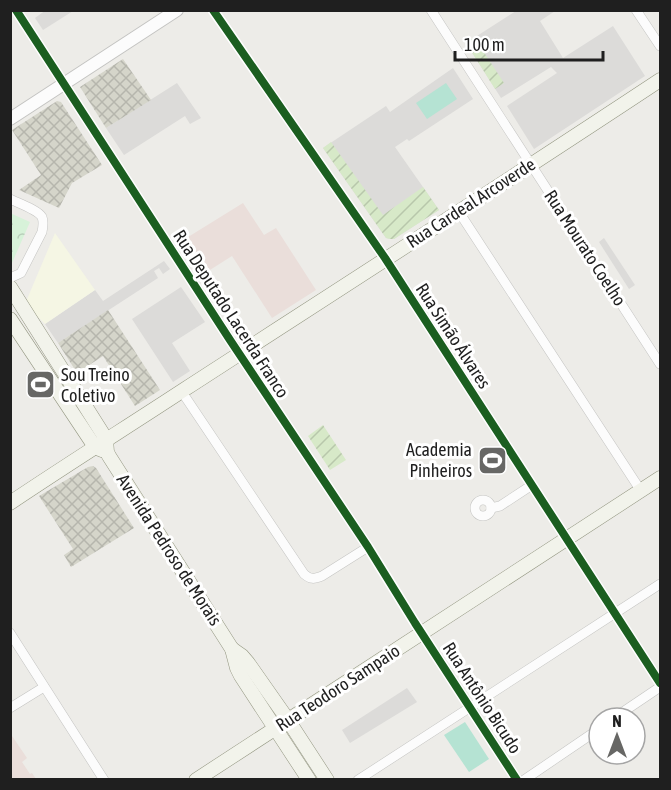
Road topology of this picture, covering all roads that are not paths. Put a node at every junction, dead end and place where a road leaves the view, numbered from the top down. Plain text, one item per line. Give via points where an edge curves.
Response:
1 (177, 10) edge
2 (213, 10) edge
3 (431, 10) edge
4 (636, 10) edge
5 (18, 14) edge
6 (10, 23) edge
7 (660, 46) edge
8 (660, 80) edge
9 (64, 85) junction
10 (10, 119) edge
11 (531, 165) junction
12 (10, 199) edge
13 (459, 212) junction
14 (385, 258) junction
15 (10, 278) edge
16 (10, 287) edge
17 (13, 326) edge
18 (239, 353) junction
19 (660, 364) edge
20 (182, 392) junction
21 (103, 446) junction
22 (660, 478) edge
23 (532, 486) junction
24 (641, 491) junction
25 (10, 503) edge
26 (491, 508) dead end
27 (567, 539) junction
28 (368, 547) junction
29 (660, 584) edge
30 (615, 614) junction
31 (10, 633) edge
32 (422, 633) junction
33 (232, 649) junction
34 (660, 685) edge
35 (44, 687) junction
36 (631, 706) edge
37 (470, 707) junction
38 (10, 708) edge
39 (288, 720) junction
40 (276, 728) junction
41 (587, 737) edge
42 (104, 780) edge
43 (196, 780) edge
44 (309, 780) edge
45 (327, 780) edge
46 (358, 780) edge
47 (517, 780) edge
48 (524, 780) edge

1 - 9 street
2 - 14 street, Rua Simão Álvares
3 - 11 street, Rua Mourato Coelho
4 - 7 street
5 - 6 street
5 - 9 street, Rua Deputado Lacerda Franco
8 - 11 main road, Rua Cardeal Arcoverde
9 - 10 street
9 - 18 street, Rua Deputado Lacerda Franco
11 - 13 main road, Rua Cardeal Arcoverde
11 - 19 street, Rua Mourato Coelho
12 - 15 street via 38,213 43,225 21,273
13 - 14 main road, Rua Cardeal Arcoverde
13 - 24 street
14 - 18 main road, Rua Cardeal Arcoverde
14 - 23 street, Rua Simão Álvares
16 - 21 main road, Avenida Pedroso de Morais
17 - 21 main road, Avenida Pedroso de Morais
18 - 20 main road, Rua Cardeal Arcoverde
18 - 28 street, Rua Deputado Lacerda Franco
20 - 21 main road, Rua Cardeal Arcoverde
20 - 28 street via 309,579 322,576
21 - 25 main road, Rua Cardeal Arcoverde
21 - 33 main road, Avenida Pedroso de Morais
22 - 24 main road, Rua Teodoro Sampaio
23 - 26 street
23 - 27 street, Rua Simão Álvares
24 - 27 main road, Rua Teodoro Sampaio
27 - 30 street, Rua Simão Álvares
27 - 32 main road, Rua Teodoro Sampaio
28 - 32 street, Rua Deputado Lacerda Franco
29 - 30 street
30 - 34 street, Rua Simão Álvares
30 - 37 street
31 - 35 street
32 - 37 street, Rua Antônio Bicudo
32 - 39 main road, Rua Teodoro Sampaio
33 - 39 main road, Avenida Pedroso de Morais via 248,663
33 - 40 main road, Avenida Pedroso de Morais via 241,676
34 - 36 street
35 - 38 street
35 - 42 street
37 - 46 street
37 - 47 street, Rua Antônio Bicudo
39 - 40 main road, Rua Teodoro Sampaio
39 - 45 main road, Avenida Pedroso de Morais
40 - 43 main road, Rua Teodoro Sampaio
40 - 44 main road, Avenida Pedroso de Morais
41 - 48 street

